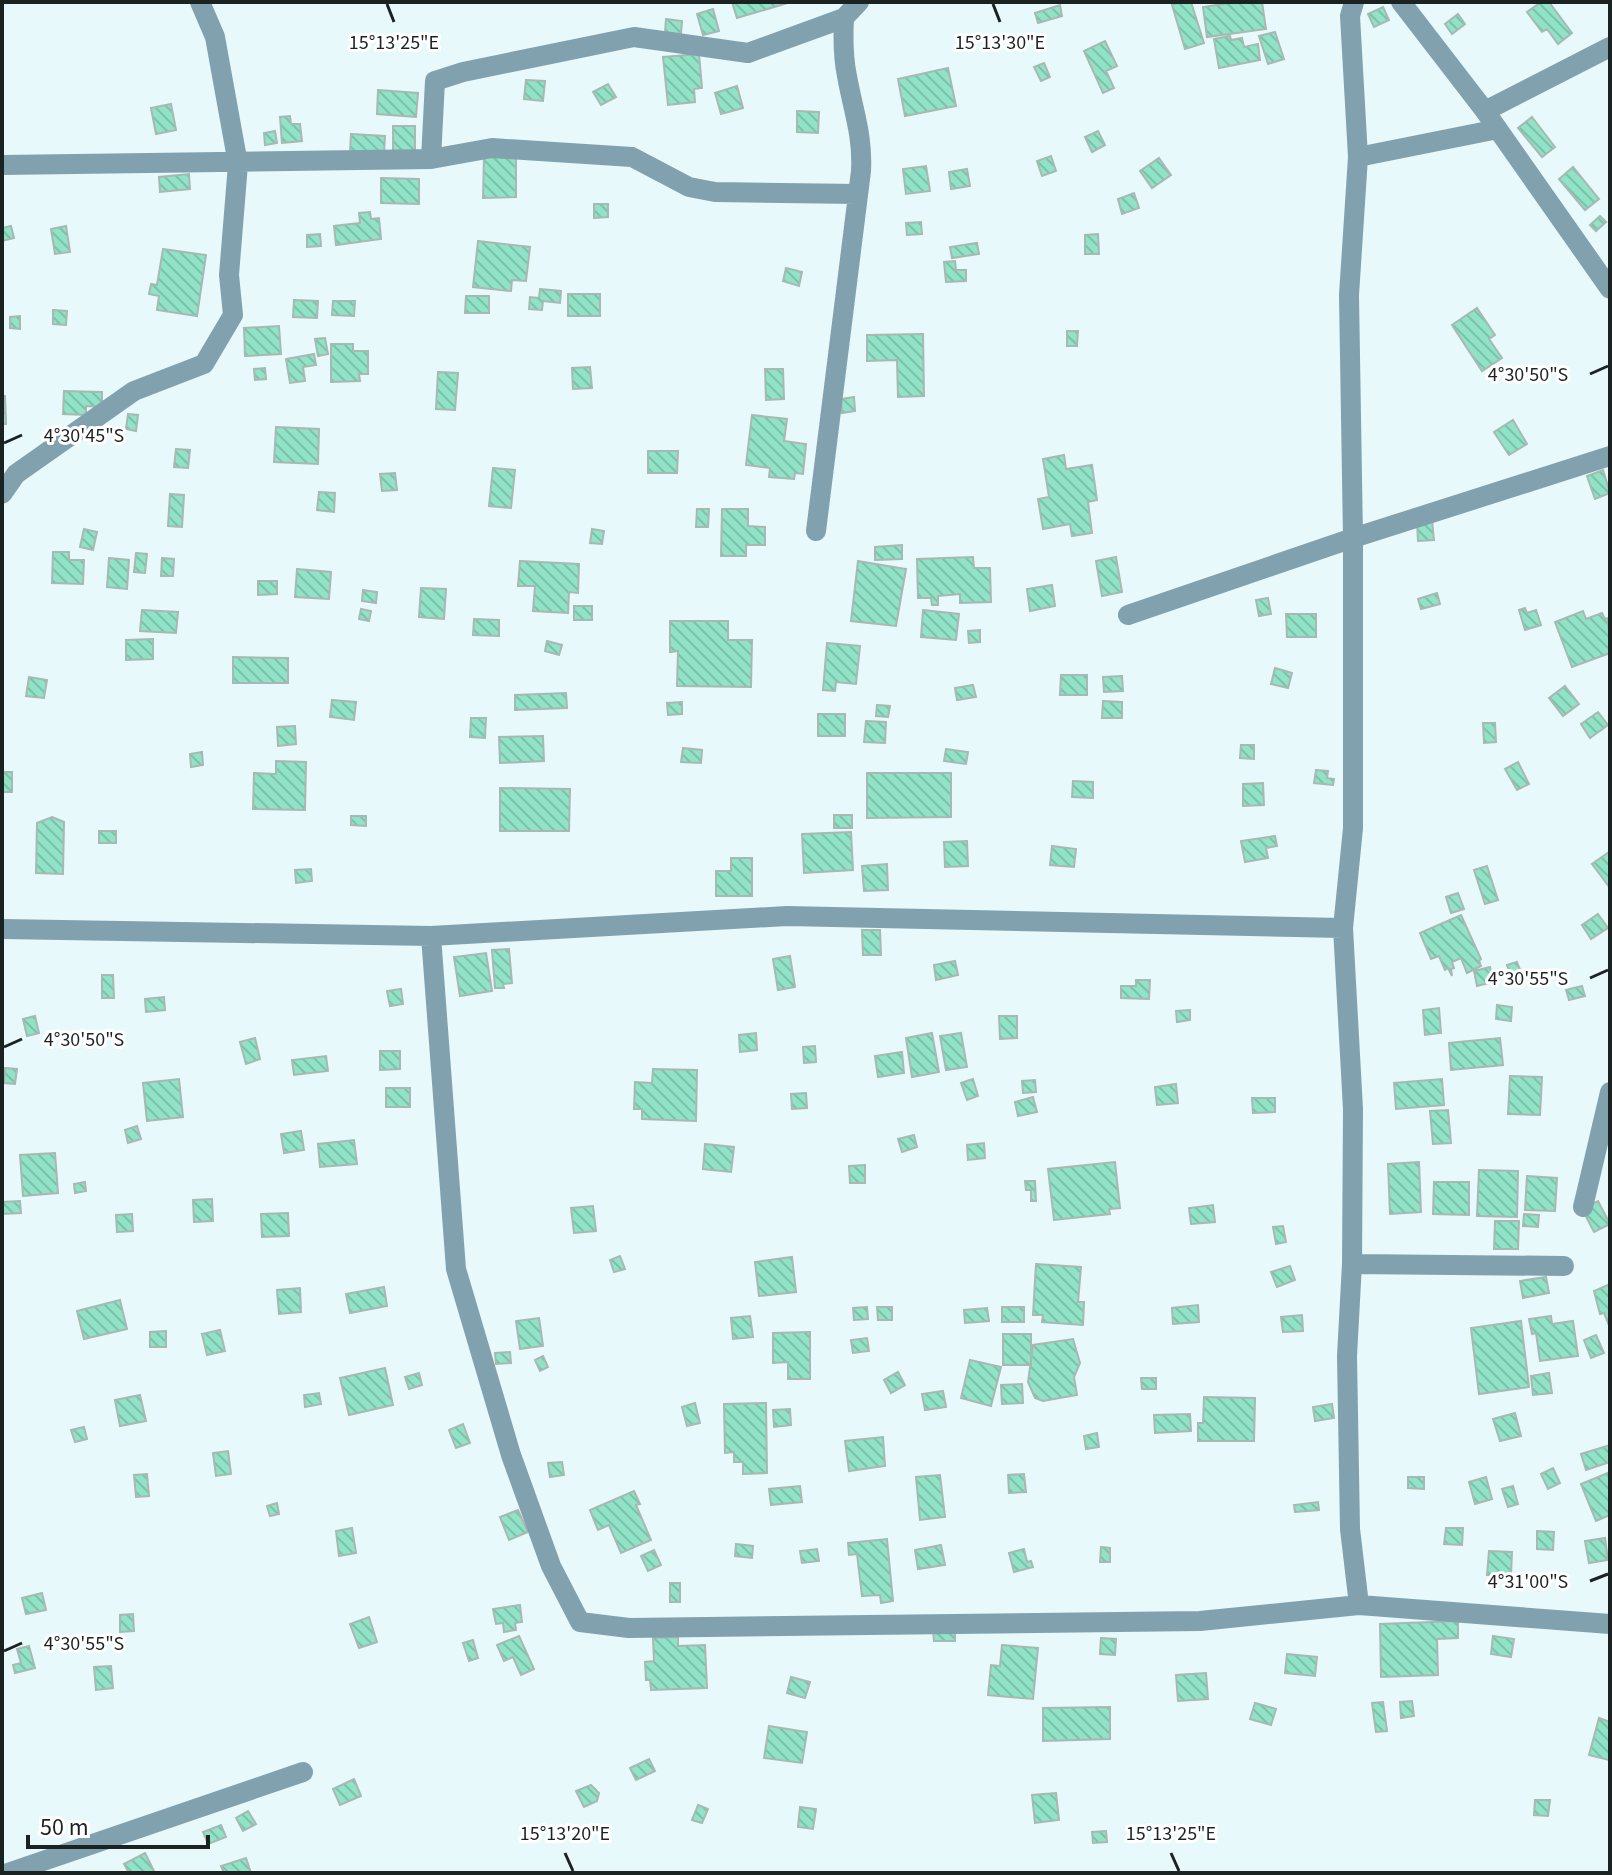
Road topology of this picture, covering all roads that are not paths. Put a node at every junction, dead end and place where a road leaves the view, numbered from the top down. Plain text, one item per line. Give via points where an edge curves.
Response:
1 (200, 2) edge
2 (859, 2) edge
3 (1354, 2) edge
4 (1401, 2) edge
5 (844, 18) junction
6 (1610, 47) edge
7 (1485, 111) junction
8 (1498, 129) junction
9 (1358, 157) junction
10 (431, 159) junction
11 (238, 164) junction
12 (2, 165) edge
13 (858, 194) junction
14 (1610, 289) edge
15 (1610, 456) edge
16 (2, 494) edge
17 (816, 531) dead end
18 (1353, 538) junction
19 (1128, 615) dead end
20 (1343, 928) junction
21 (2, 929) edge
22 (431, 936) junction
23 (1610, 1092) edge
24 (1583, 1207) dead end
25 (1352, 1264) junction
26 (1564, 1266) dead end
27 (1359, 1605) junction
28 (1610, 1624) edge
29 (303, 1772) dead end
30 (8, 1873) edge

1 - 11 street via 215,37
2 - 5 street
3 - 9 street via 1350,16
4 - 7 street
5 - 10 street via 748,53 634,37 435,81
5 - 13 street via 847,75 863,145
6 - 7 street
7 - 8 street
8 - 9 street
8 - 14 street
9 - 18 street via 1349,295
10 - 11 street
10 - 13 street via 492,148 632,157 689,187 715,192
11 - 12 street
11 - 16 street via 229,275 233,315 204,364 134,391 16,474
13 - 17 street
15 - 18 street
18 - 19 street
18 - 20 street via 1353,828
20 - 22 street via 787,916
20 - 25 street via 1353,1109
21 - 22 street
22 - 27 street via 456,1269 511,1455 551,1566 580,1622 629,1628 1200,1621
23 - 24 street
25 - 26 street
25 - 27 street via 1347,1356 1350,1529
27 - 28 street
29 - 30 street

